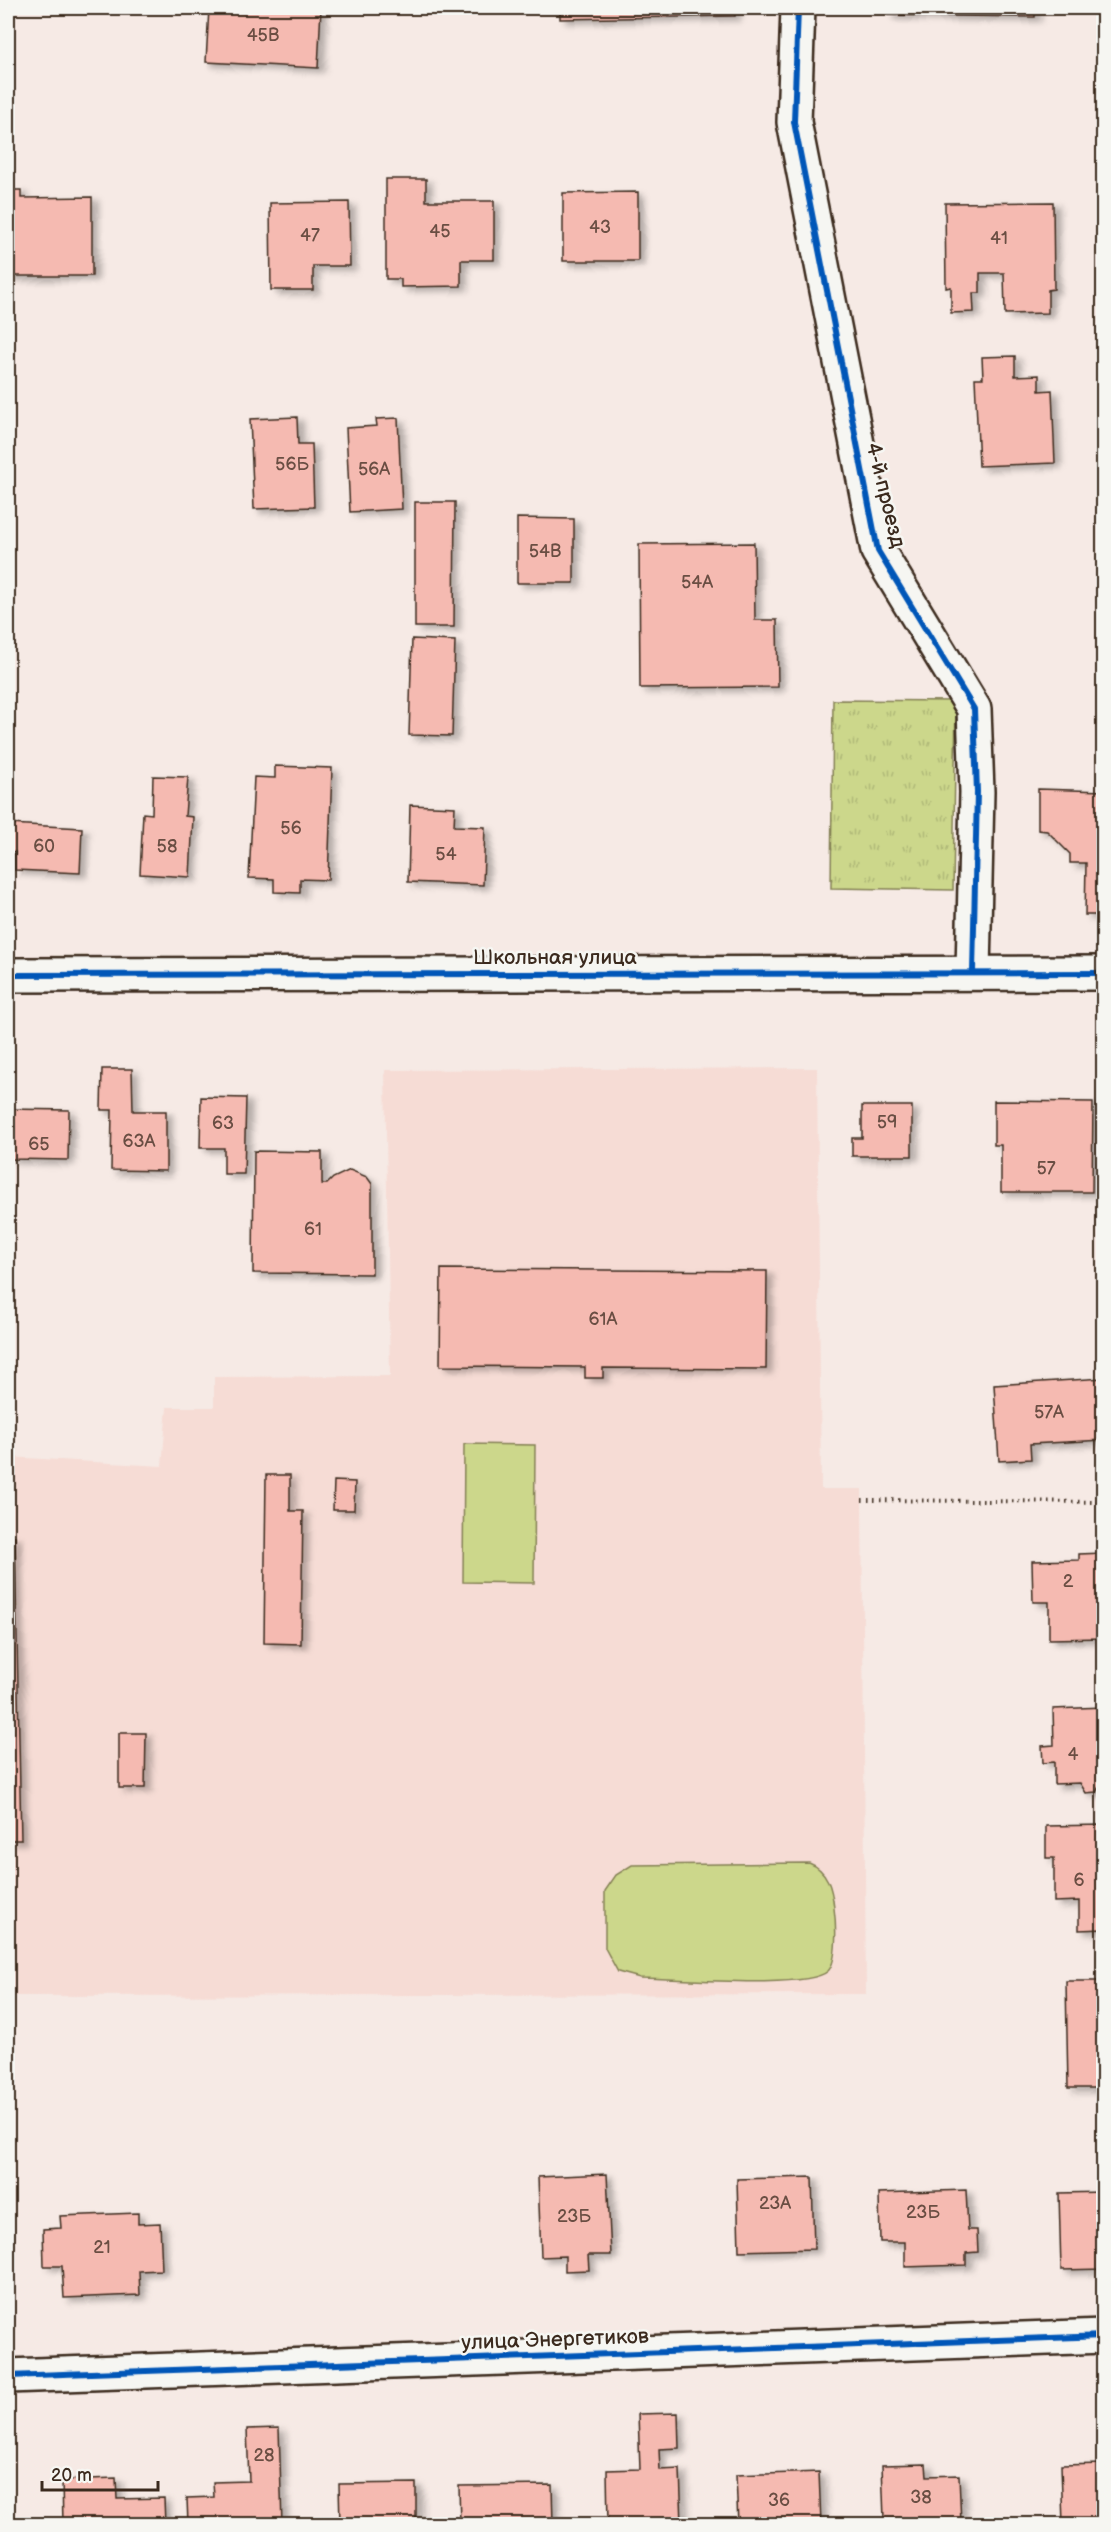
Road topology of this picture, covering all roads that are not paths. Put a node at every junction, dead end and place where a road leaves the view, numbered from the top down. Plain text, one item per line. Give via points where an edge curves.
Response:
1 (798, 8) edge
2 (974, 972) junction
3 (1104, 973) edge
4 (8, 975) edge
5 (1104, 2336) edge
6 (8, 2376) edge

1 - 2 street, 4-й проезд via 794,122 878,551 974,709 978,792
2 - 3 street, Школьная улица
2 - 4 street, Школьная улица
5 - 6 street, улица Энергетиков

